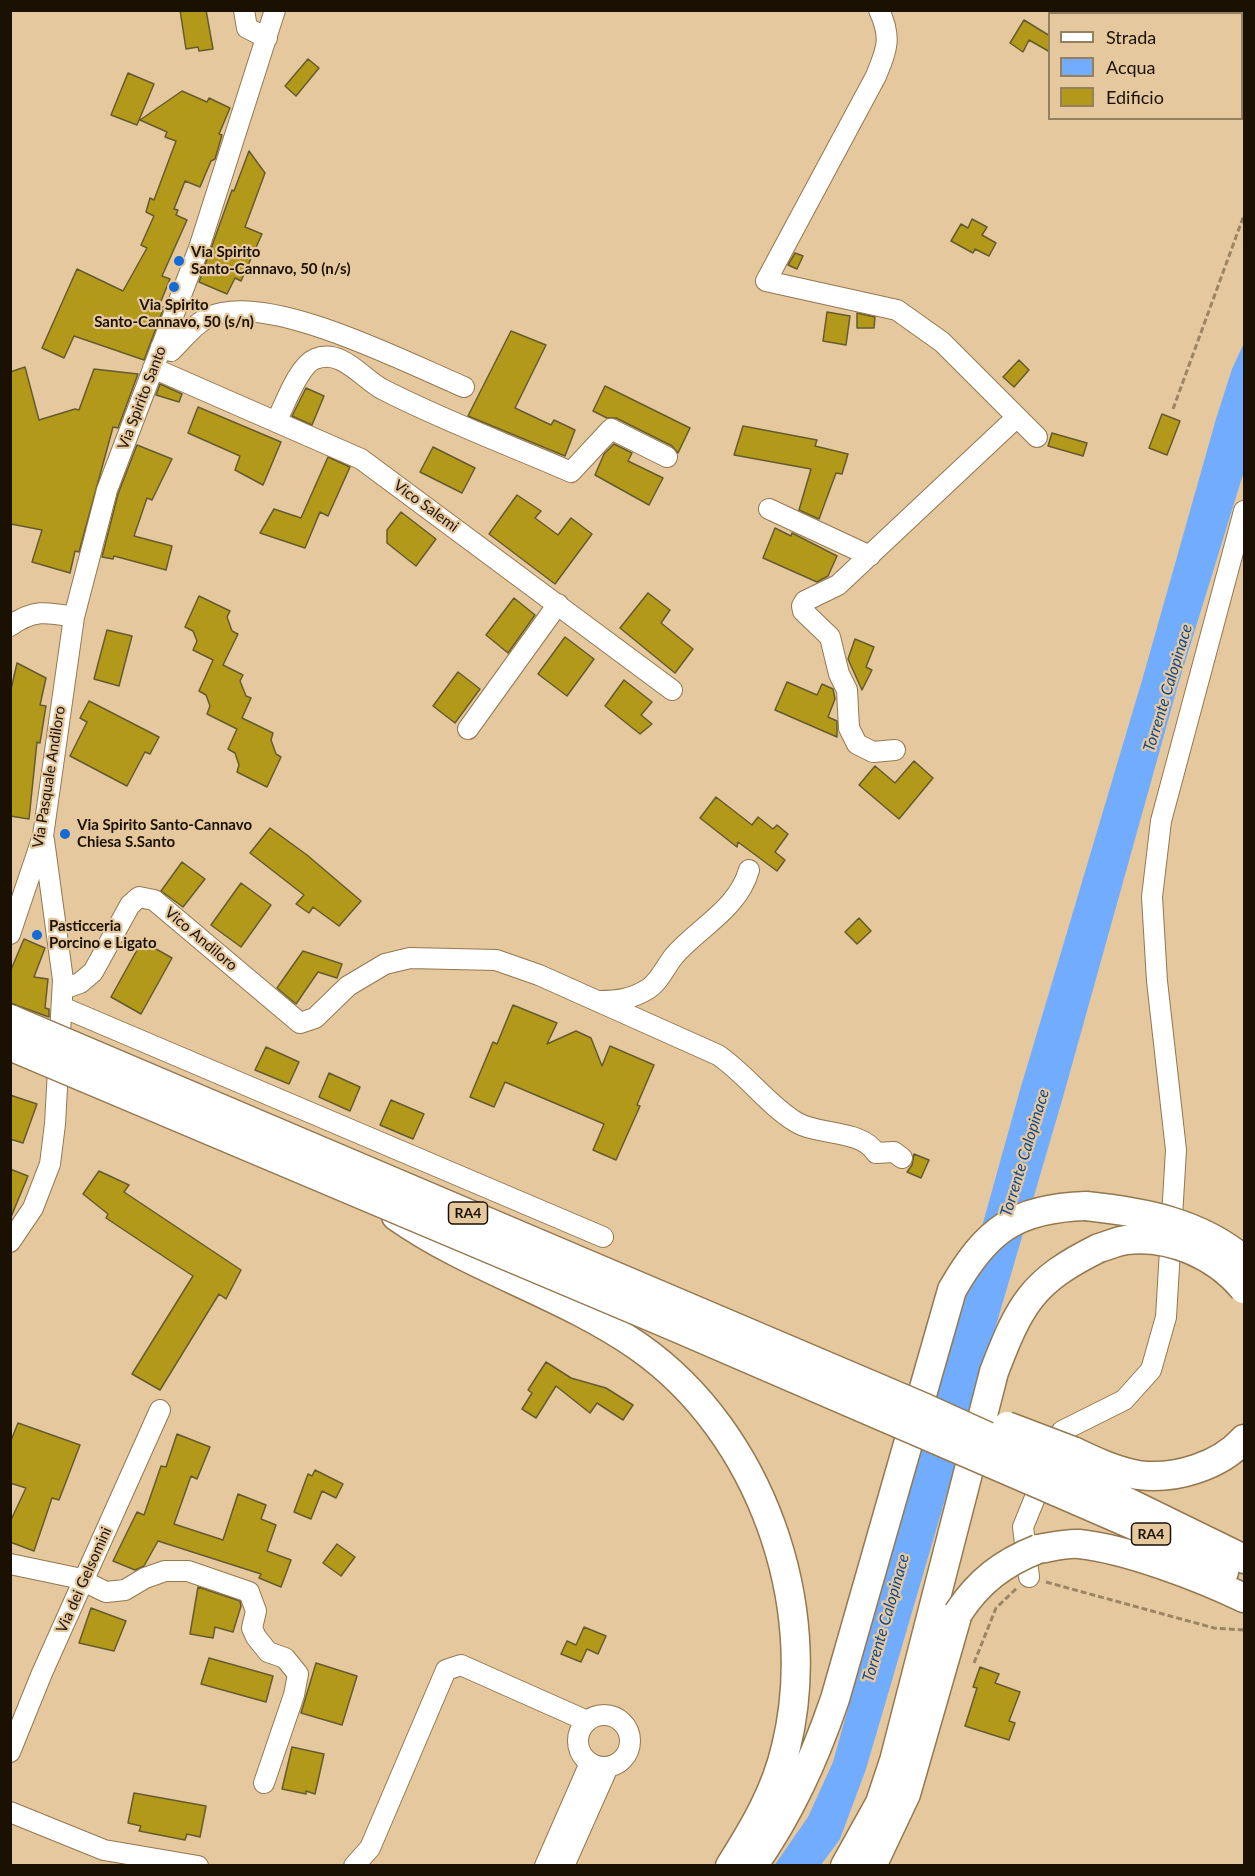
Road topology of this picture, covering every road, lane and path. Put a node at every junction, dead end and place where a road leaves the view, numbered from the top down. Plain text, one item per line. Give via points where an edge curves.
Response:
1 (243, 10) edge
2 (275, 10) edge
3 (884, 13) edge
4 (267, 38) junction
5 (1245, 215) edge
6 (161, 347) junction
7 (153, 368) junction
8 (464, 387) dead end
9 (1173, 409) dead end
10 (1017, 417) junction
11 (277, 420) junction
12 (1037, 437) dead end
13 (667, 458) dead end
14 (769, 509) dead end
15 (1245, 511) edge
16 (870, 556) junction
17 (558, 604) junction
18 (74, 617) junction
19 (10, 626) edge
20 (672, 690) dead end
21 (468, 729) dead end
22 (895, 750) dead end
23 (43, 836) junction
24 (749, 870) dead end
25 (10, 934) edge
26 (62, 998) junction
27 (597, 1001) junction
28 (10, 1020) edge
29 (10, 1046) edge
30 (902, 1158) dead end
31 (372, 1199) junction
32 (603, 1238) dead end
33 (10, 1242) edge
34 (1245, 1260) edge
35 (1245, 1289) edge
36 (160, 1410) dead end
37 (1245, 1439) edge
38 (1064, 1471) junction
39 (1245, 1558) edge
40 (10, 1564) edge
41 (1029, 1577) junction
42 (84, 1582) junction
43 (1245, 1583) edge
44 (1245, 1598) edge
45 (1245, 1630) edge
46 (974, 1663) dead end
47 (587, 1721) junction
48 (10, 1752) edge
49 (599, 1765) junction
50 (264, 1783) dead end
51 (10, 1812) edge
52 (198, 1866) edge
53 (354, 1866) edge
54 (545, 1866) edge
55 (564, 1866) edge
56 (730, 1866) edge
57 (753, 1866) edge
58 (846, 1866) edge
59 (872, 1866) edge

1 - 4 street via 248,28
2 - 4 street, Via Spirito Santo
3 - 10 street via 887,49 876,76 766,281 897,310 942,342
4 - 6 street, Via Spirito Santo via 199,248
5 - 9 path
6 - 7 street, Via Spirito Santo
6 - 8 street via 171,351 208,317 242,310 301,319
7 - 11 street, Vico Salemi
7 - 18 street, Via Spirito Santo via 107,490
10 - 12 street
10 - 16 street
11 - 13 street via 304,366 314,359 331,356 381,388 571,472 611,429
11 - 17 street, Vico Salemi via 361,459
14 - 16 street
15 - 41 street via 1161,821 1152,897 1176,1150 1167,1317 1151,1370 1124,1400 1062,1431 1023,1527
16 - 22 street via 837,585 802,606 830,637 847,690 849,728 857,744 873,752
17 - 20 street, Vico Salemi
17 - 21 street
18 - 19 street via 44,611
18 - 23 street, Via Pasquale Andiloro
23 - 25 street, Via Pasquale Andiloro
23 - 26 street
24 - 27 street via 745,885 731,904 675,955 651,988 623,1000
26 - 27 street, Vico Andiloro via 93,972 130,905 139,897 147,897 300,1023 315,1018 364,975 385,964 410,958 496,960
26 - 32 street
26 - 33 street via 56,1124 50,1164 33,1208
27 - 30 street via 718,1055 796,1122 854,1138 871,1145 876,1153 894,1152
28 - 38 highway, RA4, bridge via 925,1408
29 - 31 highway, RA4, bridge
31 - 38 highway, RA4, bridge
31 - 56 highway, bridge via 427,1238 567,1305 639,1347 679,1380 719,1428 746,1470 768,1516 788,1581 794,1635 793,1715 787,1747 769,1798
34 - 57 highway, bridge via 1195,1228 1127,1210 1086,1206 1037,1210 994,1234 968,1262 952,1290 816,1754 793,1804
35 - 58 highway, bridge via 1218,1264 1192,1249 1157,1241 1126,1240 1063,1266 1037,1287 1012,1325 994,1371 894,1761 880,1803
36 - 42 street, Via dei Gelsomini
37 - 38 highway via 1232,1453 1174,1474 1140,1475 1113,1469
38 - 39 highway, RA4
38 - 43 highway, RA4 via 1147,1532
40 - 42 street via 68,1575
41 - 45 path via 1214,1628
41 - 46 path via 996,1608
42 - 48 street, Via dei Gelsomini
42 - 50 street via 98,1590 115,1592 165,1571 188,1571 249,1592 256,1611 252,1628 256,1637 268,1652 285,1658 298,1674
44 - 59 highway, bridge via 1206,1580 1078,1544 1038,1549 1010,1560 973,1591 958,1613 906,1794
47 - 49 street via 578,1737 578,1746 582,1755
47 - 49 street via 604,1715 620,1720 629,1735 623,1759
47 - 53 street via 461,1665 446,1670 370,1848
49 - 54 street
49 - 55 street
51 - 52 street via 104,1850

